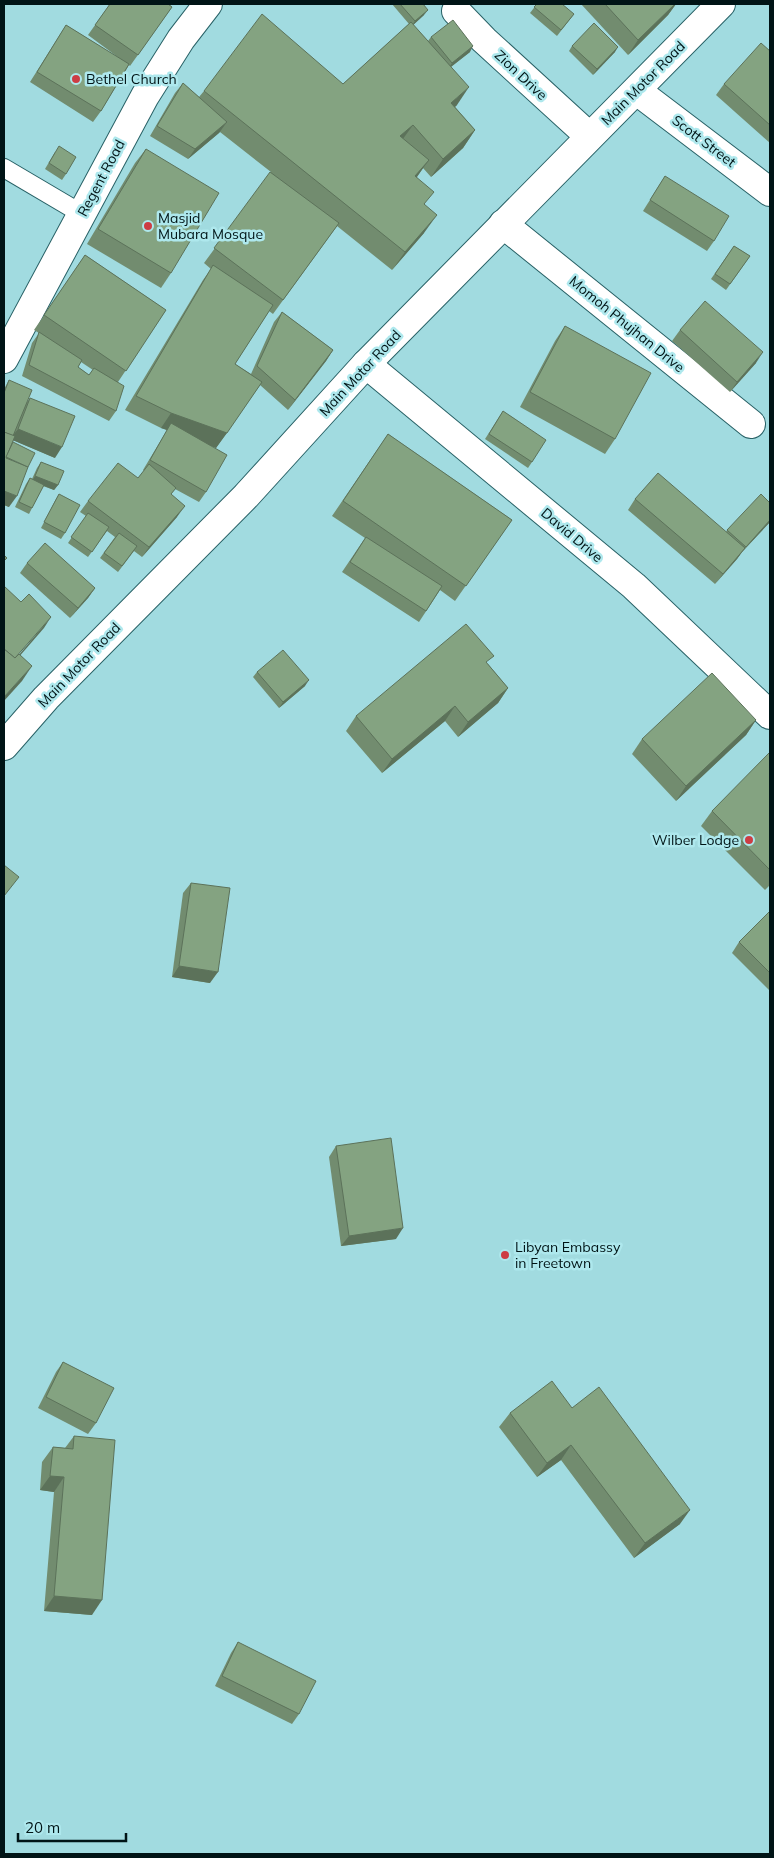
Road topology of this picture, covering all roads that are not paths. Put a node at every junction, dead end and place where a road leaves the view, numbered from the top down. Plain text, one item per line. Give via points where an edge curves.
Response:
1 (208, 4) edge
2 (721, 4) edge
3 (456, 11) dead end
4 (637, 91) junction
5 (590, 136) junction
6 (4, 168) edge
7 (770, 192) edge
8 (82, 214) junction
9 (503, 224) junction
10 (4, 359) edge
11 (366, 364) junction
12 (750, 424) dead end
13 (770, 716) edge
14 (4, 746) edge

1 - 8 street, Regent Road via 181,39 145,96
2 - 4 street, Main Motor Road
3 - 5 street, Zion Drive
4 - 5 street, Main Motor Road
4 - 7 street, Scott Street
5 - 9 street, Main Motor Road
6 - 8 lane
8 - 10 street, Regent Road
9 - 11 street, Main Motor Road
9 - 12 street, Momoh Phujhan Drive
11 - 13 street, David Drive via 634,586
11 - 14 street, Main Motor Road via 246,496 46,698

